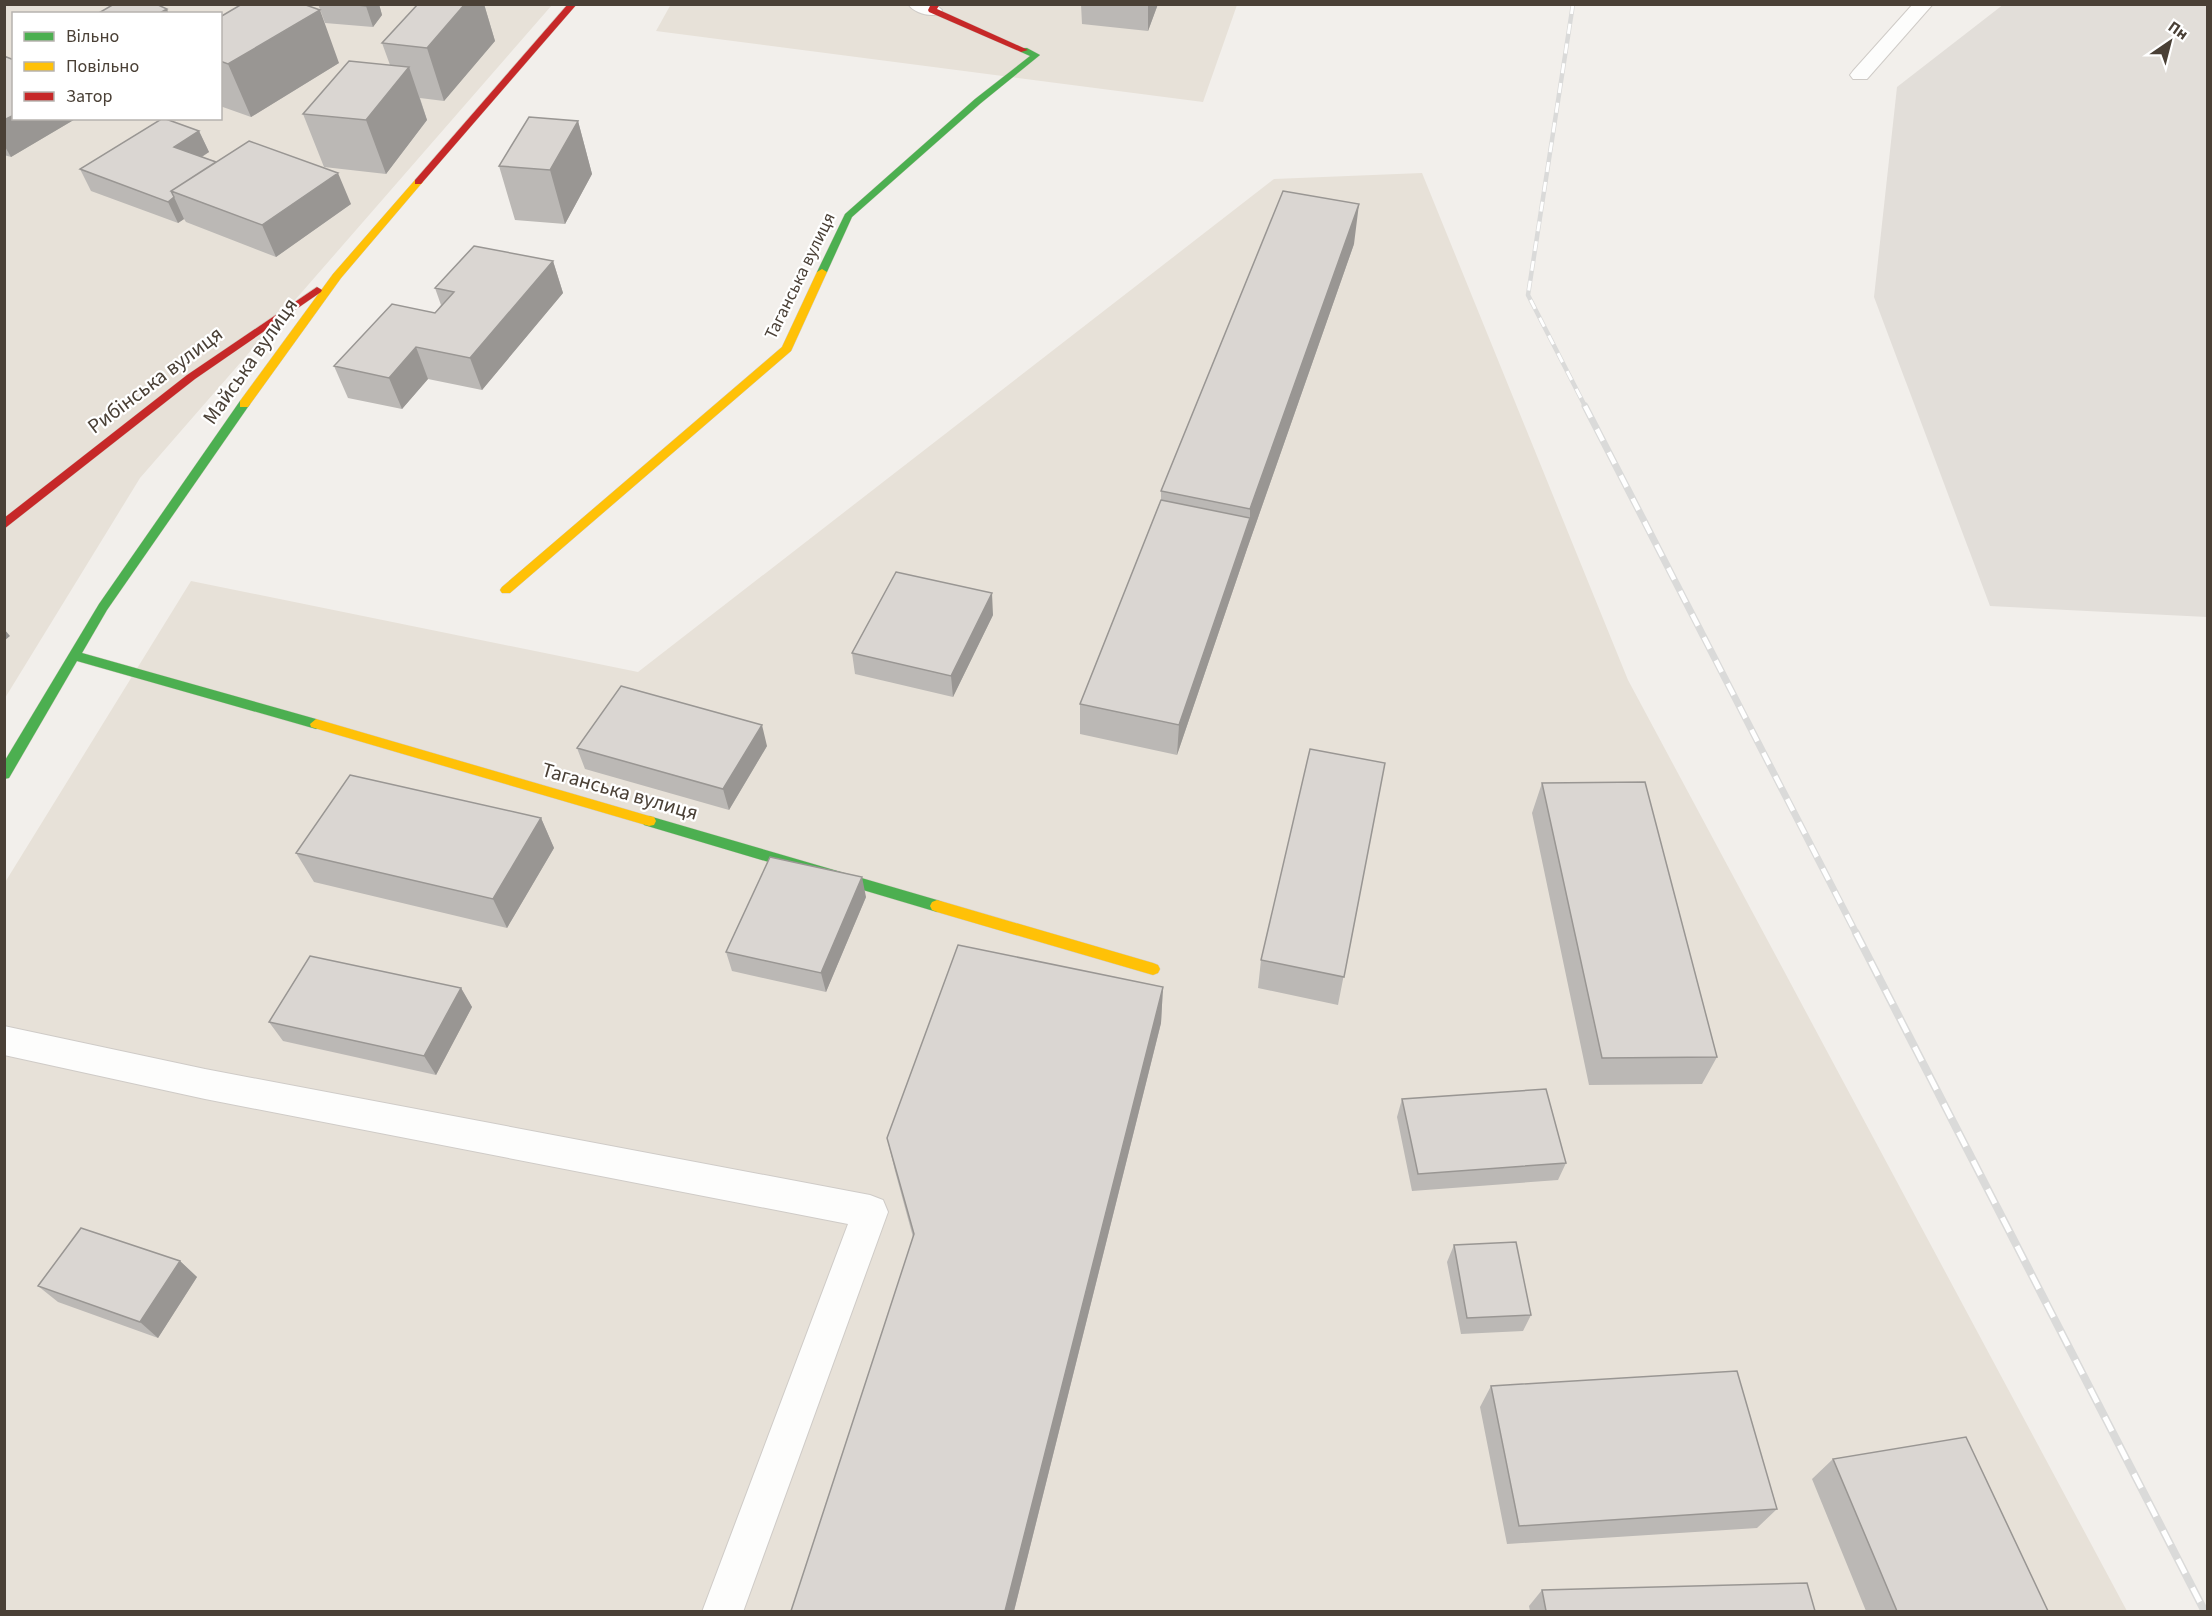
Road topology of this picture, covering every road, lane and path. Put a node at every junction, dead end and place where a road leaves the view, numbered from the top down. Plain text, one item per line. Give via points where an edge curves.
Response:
1 (573, 4) edge
2 (1924, 4) edge
3 (928, 6) edge
4 (1860, 75) dead end
5 (336, 276) junction
6 (4, 525) edge
7 (506, 590) dead end
8 (75, 656) junction
9 (4, 774) edge
10 (1153, 969) dead end
11 (4, 1040) edge
12 (722, 1611) edge

1 - 5 street, Майська вулиця
2 - 4 lane
3 - 7 street, Таганська вулиця via 1036,54 848,216 787,349
5 - 6 street, Рибінська вулиця via 191,377
5 - 8 street, Майська вулиця via 104,607
8 - 9 street, Майська вулиця
8 - 10 street, Таганська вулиця
11 - 12 lane via 205,1084 870,1212

